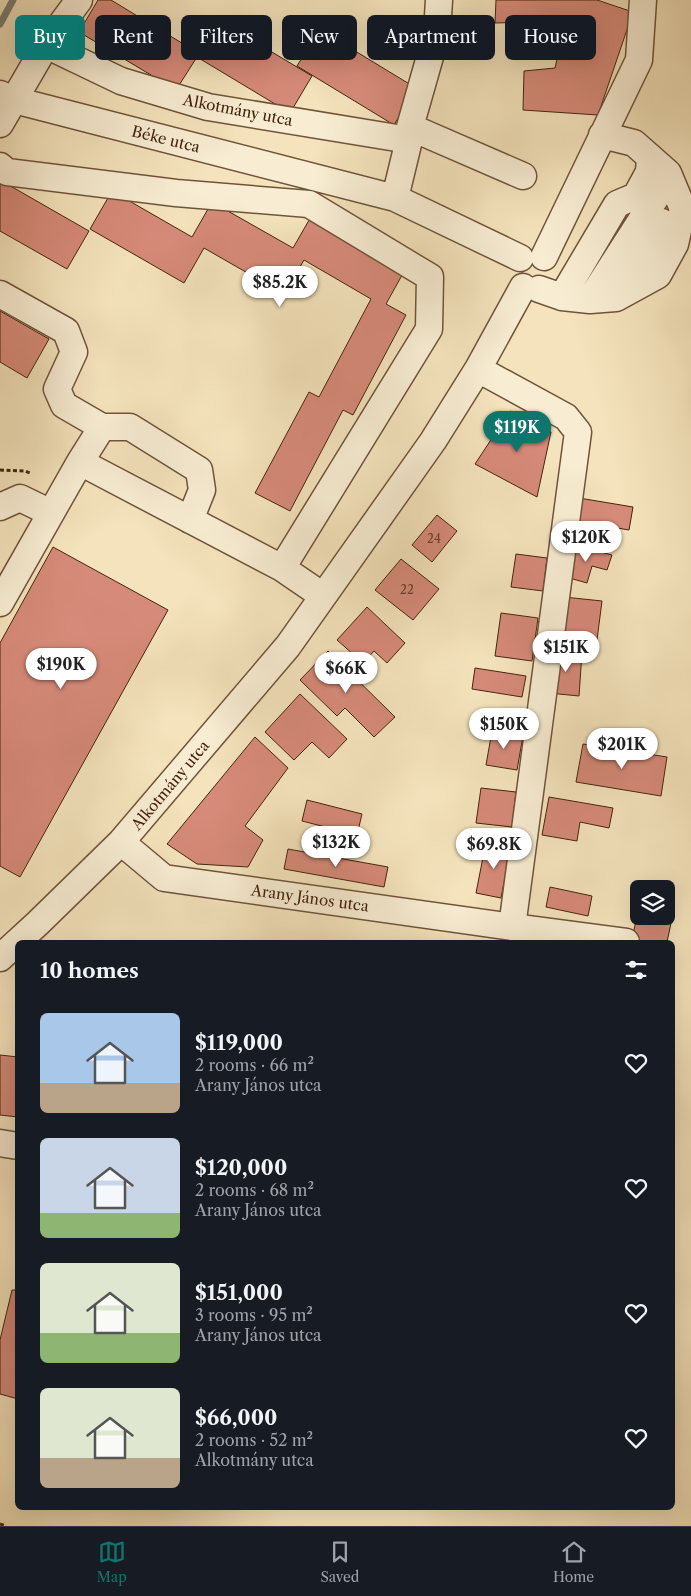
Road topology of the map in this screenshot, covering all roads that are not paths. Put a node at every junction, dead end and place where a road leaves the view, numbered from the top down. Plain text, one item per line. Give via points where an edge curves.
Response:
1 (79, 0) edge
2 (439, 0) edge
3 (643, 0) edge
4 (68, 15) edge
5 (35, 60) edge
6 (77, 60) edge
7 (7, 97) edge
8 (0, 124) edge
9 (410, 134) junction
10 (602, 135) junction
11 (659, 165) junction
12 (0, 166) edge
13 (523, 176) dead end
14 (318, 178) junction
15 (395, 198) junction
16 (309, 204) junction
17 (532, 258) junction
18 (541, 291) junction
19 (0, 294) edge
20 (603, 299) junction
21 (478, 369) junction
22 (102, 427) junction
23 (80, 462) junction
24 (0, 507) edge
25 (51, 513) junction
26 (190, 520) junction
27 (282, 568) junction
28 (323, 596) junction
29 (0, 603) edge
30 (121, 842) junction
31 (512, 927) junction
32 (20, 940) edge
33 (611, 940) edge
34 (15, 944) edge
35 (0, 958) edge
36 (0, 1143) edge
37 (15, 1146) edge

1 - 4 street
2 - 9 street via 437,32
3 - 10 street via 639,60
5 - 7 street
6 - 9 street, Alkotmány utca via 121,81 208,106
7 - 8 street
7 - 14 street, Béke utca
9 - 13 street, Alkotmány utca
9 - 15 street
10 - 11 street via 634,142
10 - 17 street
11 - 18 street, Alkotmány utca via 649,172 636,196 617,204
11 - 20 street via 658,194
11 - 20 street via 683,209 675,244 658,275
12 - 16 street via 7,172 176,193
14 - 15 street, Béke utca
14 - 16 street
15 - 17 street, Béke utca
16 - 27 street via 430,277 429,329
17 - 18 street via 515,264 514,270 518,282
18 - 20 street
18 - 21 street, Alkotmány utca
19 - 22 street via 66,331 74,352 57,389 64,405
21 - 28 street, Alkotmány utca via 433,441
21 - 31 street via 566,417 578,432
22 - 23 street
22 - 26 street via 130,427 199,470 202,490
23 - 25 street
23 - 26 street
24 - 25 street via 20,498
25 - 29 street
26 - 27 street
27 - 28 street
28 - 30 street, Alkotmány utca via 288,646
30 - 31 street, Arany János utca via 164,878
30 - 32 street, Alkotmány utca
31 - 33 street, Arany János utca
34 - 35 street, Alkotmány utca
36 - 37 street

